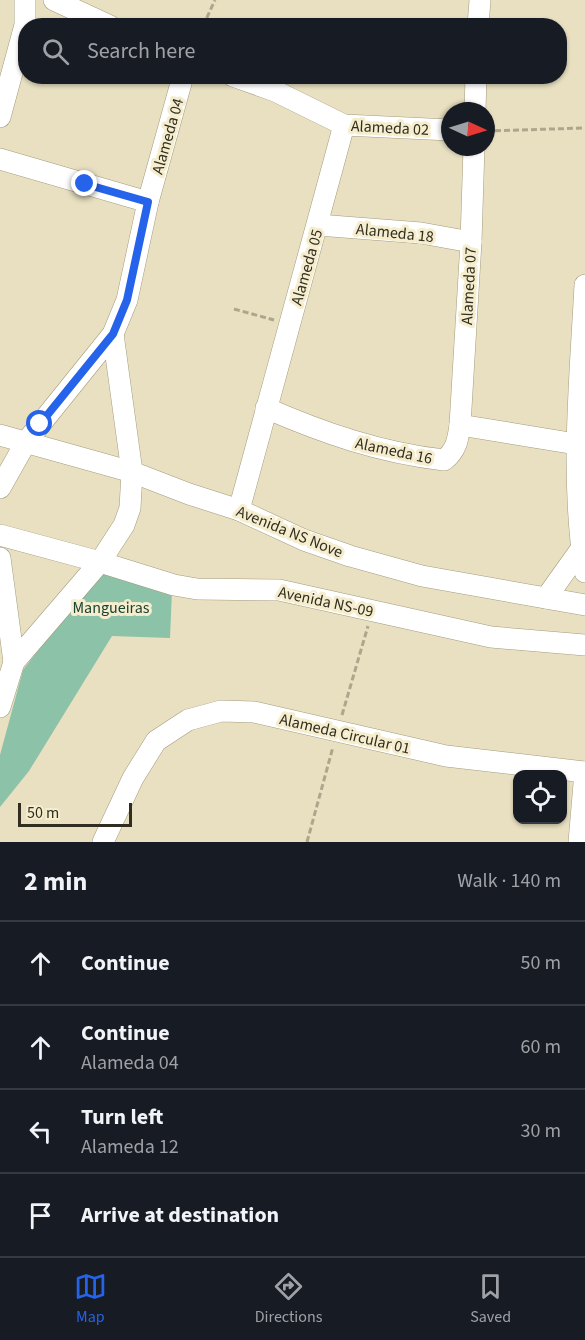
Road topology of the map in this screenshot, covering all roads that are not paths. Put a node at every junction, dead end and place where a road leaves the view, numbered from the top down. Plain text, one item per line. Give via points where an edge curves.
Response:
1 (25, 0) edge
2 (54, 0) edge
3 (480, 0) edge
4 (25, 18) edge
5 (93, 18) edge
6 (479, 18) edge
7 (18, 51) edge
8 (181, 84) edge
9 (255, 84) edge
10 (476, 84) edge
11 (475, 102) edge
12 (0, 117) edge
13 (344, 125) junction
14 (441, 130) edge
15 (474, 156) edge
16 (0, 159) edge
17 (148, 202) junction
18 (318, 225) junction
19 (471, 242) junction
20 (585, 285) edge
21 (113, 334) junction
22 (266, 408) junction
23 (460, 425) junction
24 (0, 435) edge
25 (26, 442) junction
26 (576, 444) junction
27 (132, 472) junction
28 (0, 488) edge
29 (239, 510) junction
30 (0, 535) edge
31 (581, 549) junction
32 (0, 558) edge
33 (100, 562) junction
34 (585, 572) edge
35 (546, 598) junction
36 (585, 605) edge
37 (585, 645) edge
38 (14, 662) junction
39 (0, 707) edge
40 (585, 772) edge
41 (104, 842) edge
42 (579, 842) edge

1 - 4 street
2 - 5 street
3 - 6 street
7 - 12 street
8 - 17 street, Alameda 04
9 - 13 street, Alameda 02
10 - 11 street
13 - 14 street, Alameda 02
13 - 18 street, Alameda 05
15 - 19 street, Alameda 07
16 - 17 street
17 - 21 street, Alameda 04 via 127,300
18 - 19 street, Alameda 18 via 421,233
18 - 22 street, Alameda 05
19 - 23 street, Alameda 07
20 - 26 street
21 - 25 street
21 - 27 street
22 - 23 street, Alameda 16 via 358,444 444,460 457,444
22 - 29 street, Alameda 05
23 - 26 street
24 - 25 street, Avenida NS Nove
25 - 27 street, Avenida NS Nove
25 - 28 street
26 - 31 street
27 - 29 street, Avenida NS Nove
27 - 33 street via 130,508 124,525
29 - 35 street, Avenida NS Nove via 304,540 370,562 422,576
30 - 33 street, Avenida NS-09
31 - 34 street
31 - 35 street
32 - 38 street
33 - 37 street, Avenida NS-09 via 197,589 292,591 491,637
33 - 38 street
35 - 36 street, Avenida NS Nove
38 - 39 street
40 - 41 street, Alameda Circular 01 via 446,756 254,712 221,711 188,720 156,741 133,778
40 - 42 street, Alameda Circular 01

